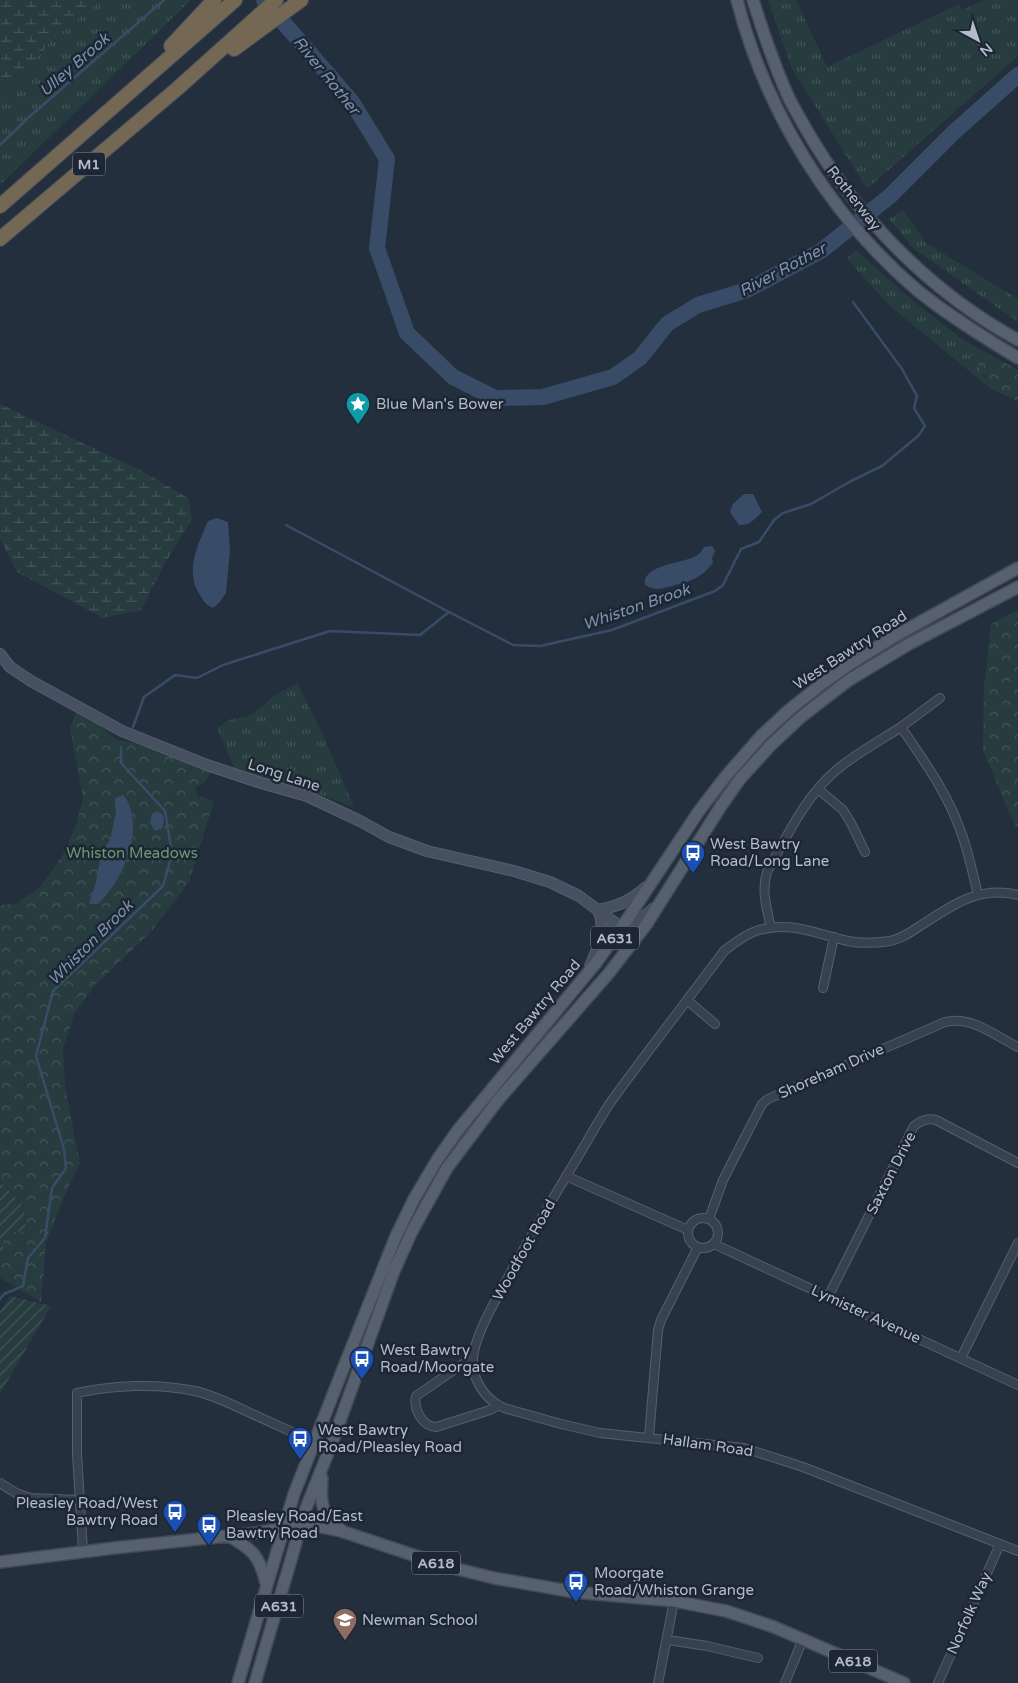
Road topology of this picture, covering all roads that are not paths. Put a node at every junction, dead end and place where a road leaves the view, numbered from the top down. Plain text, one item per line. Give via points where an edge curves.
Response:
1 (214, 0) edge
2 (235, 0) edge
3 (276, 0) edge
4 (737, 0) edge
5 (753, 0) edge
6 (297, 2) edge
7 (261, 22) junction
8 (122, 100) junction
9 (0, 206) edge
10 (0, 239) edge
11 (1018, 340) edge
12 (1018, 358) edge
13 (1018, 568) edge
14 (1018, 587) edge
15 (0, 654) edge
16 (940, 698) dead end
17 (901, 727) junction
18 (818, 789) junction
19 (865, 852) dead end
20 (652, 881) junction
21 (978, 895) junction
22 (1018, 895) edge
23 (662, 900) junction
24 (598, 910) junction
25 (622, 928) junction
26 (770, 928) junction
27 (834, 937) junction
28 (587, 974) junction
29 (823, 988) dead end
30 (687, 1000) junction
31 (714, 1024) dead end
32 (1018, 1047) edge
33 (1018, 1163) edge
34 (566, 1176) junction
35 (708, 1219) junction
36 (688, 1230) junction
37 (1018, 1243) edge
38 (714, 1244) junction
39 (698, 1248) junction
40 (828, 1296) junction
41 (961, 1358) junction
42 (473, 1360) junction
43 (1018, 1385) edge
44 (499, 1405) junction
45 (649, 1437) junction
46 (314, 1442) junction
47 (323, 1466) junction
48 (0, 1483) edge
49 (79, 1500) junction
50 (284, 1528) junction
51 (300, 1528) junction
52 (341, 1531) junction
53 (229, 1536) junction
54 (1000, 1544) junction
55 (83, 1551) junction
56 (1018, 1551) edge
57 (0, 1562) edge
58 (266, 1584) junction
59 (674, 1601) junction
60 (803, 1639) junction
61 (668, 1640) junction
62 (758, 1658) dead end
63 (238, 1683) edge
64 (255, 1683) edge
65 (658, 1683) edge
66 (785, 1683) edge
67 (904, 1683) edge
68 (938, 1683) edge

1 - 8 highway
2 - 8 highway, M1
3 - 7 highway, M1
4 - 12 main road, Rotherway via 772,99 802,154 842,212 917,290 970,329
5 - 11 main road, Rotherway via 788,97 818,149 855,202 913,264 960,302
6 - 7 highway
7 - 10 highway, M1
8 - 9 highway, M1
13 - 20 main road, West Bawtry Road / A631 via 895,636 823,683 789,710 726,776
14 - 23 main road, West Bawtry Road / A631 via 909,644 850,680 801,717 740,779
15 - 24 street, Long Lane via 31,681 122,731 213,767 307,796 389,837 427,851 550,882 579,896
16 - 17 street
17 - 18 street via 849,760
17 - 21 street via 951,807
18 - 19 street via 843,810
18 - 26 street via 767,872 763,893
20 - 24 street via 630,900
20 - 25 main road, West Bawtry Road / A631
21 - 22 street, Woodfoot Road
21 - 27 street, Woodfoot Road via 962,900 892,941 871,943
23 - 25 street, A631 via 646,916
23 - 47 main road, West Bawtry Road / A631 via 609,973 498,1100 447,1168 412,1231 394,1272
24 - 25 street, Long Lane
24 - 28 street, A631 via 602,922 601,940
25 - 28 main road, West Bawtry Road / A631
26 - 27 street, Woodfoot Road via 806,929
26 - 30 street, Woodfoot Road via 755,931 724,951
27 - 29 street
28 - 46 main road, West Bawtry Road / A631 via 458,1130 414,1199 396,1236
30 - 31 street
30 - 34 street, Woodfoot Road via 609,1104
32 - 35 street, Shoreham Drive via 972,1023 954,1019 768,1099 762,1104 723,1180
33 - 40 street, Saxton Drive via 936,1120 920,1121 914,1126
34 - 36 street
34 - 42 street, Woodfoot Road via 495,1301 478,1339
35 - 36 street via 696,1220
35 - 38 street via 718,1230
36 - 39 street via 690,1241
37 - 41 street
38 - 39 street
38 - 40 street, Lymister Avenue
39 - 45 street via 658,1330
40 - 41 street, Lymister Avenue
41 - 43 street, Lymister Avenue
42 - 44 street, Hallam Road via 481,1387
42 - 44 street via 416,1396 414,1403 423,1423 436,1427
44 - 45 street, Hallam Road via 600,1433
45 - 54 street, Hallam Road via 760,1452
46 - 49 street via 196,1391 136,1386 77,1393
46 - 50 main road, West Bawtry Road / A631
47 - 51 main road, West Bawtry Road / A631
47 - 52 main road via 323,1509
48 - 49 street via 30,1498
49 - 55 street
50 - 51 main road, A618
50 - 53 main road, A618
50 - 58 main road, A631
51 - 52 main road, A618 via 316,1526
51 - 64 main road, A631
52 - 59 main road, A618 via 448,1567 494,1578 574,1592
53 - 55 main road, A618
53 - 58 main road via 256,1555
54 - 56 street, Hallam Road
54 - 68 street, Norfolk Way
55 - 57 main road, A618
58 - 63 main road, A631
59 - 60 main road, A618 via 746,1617
59 - 61 street
60 - 66 street
60 - 67 main road, A618
61 - 62 street
61 - 65 street

